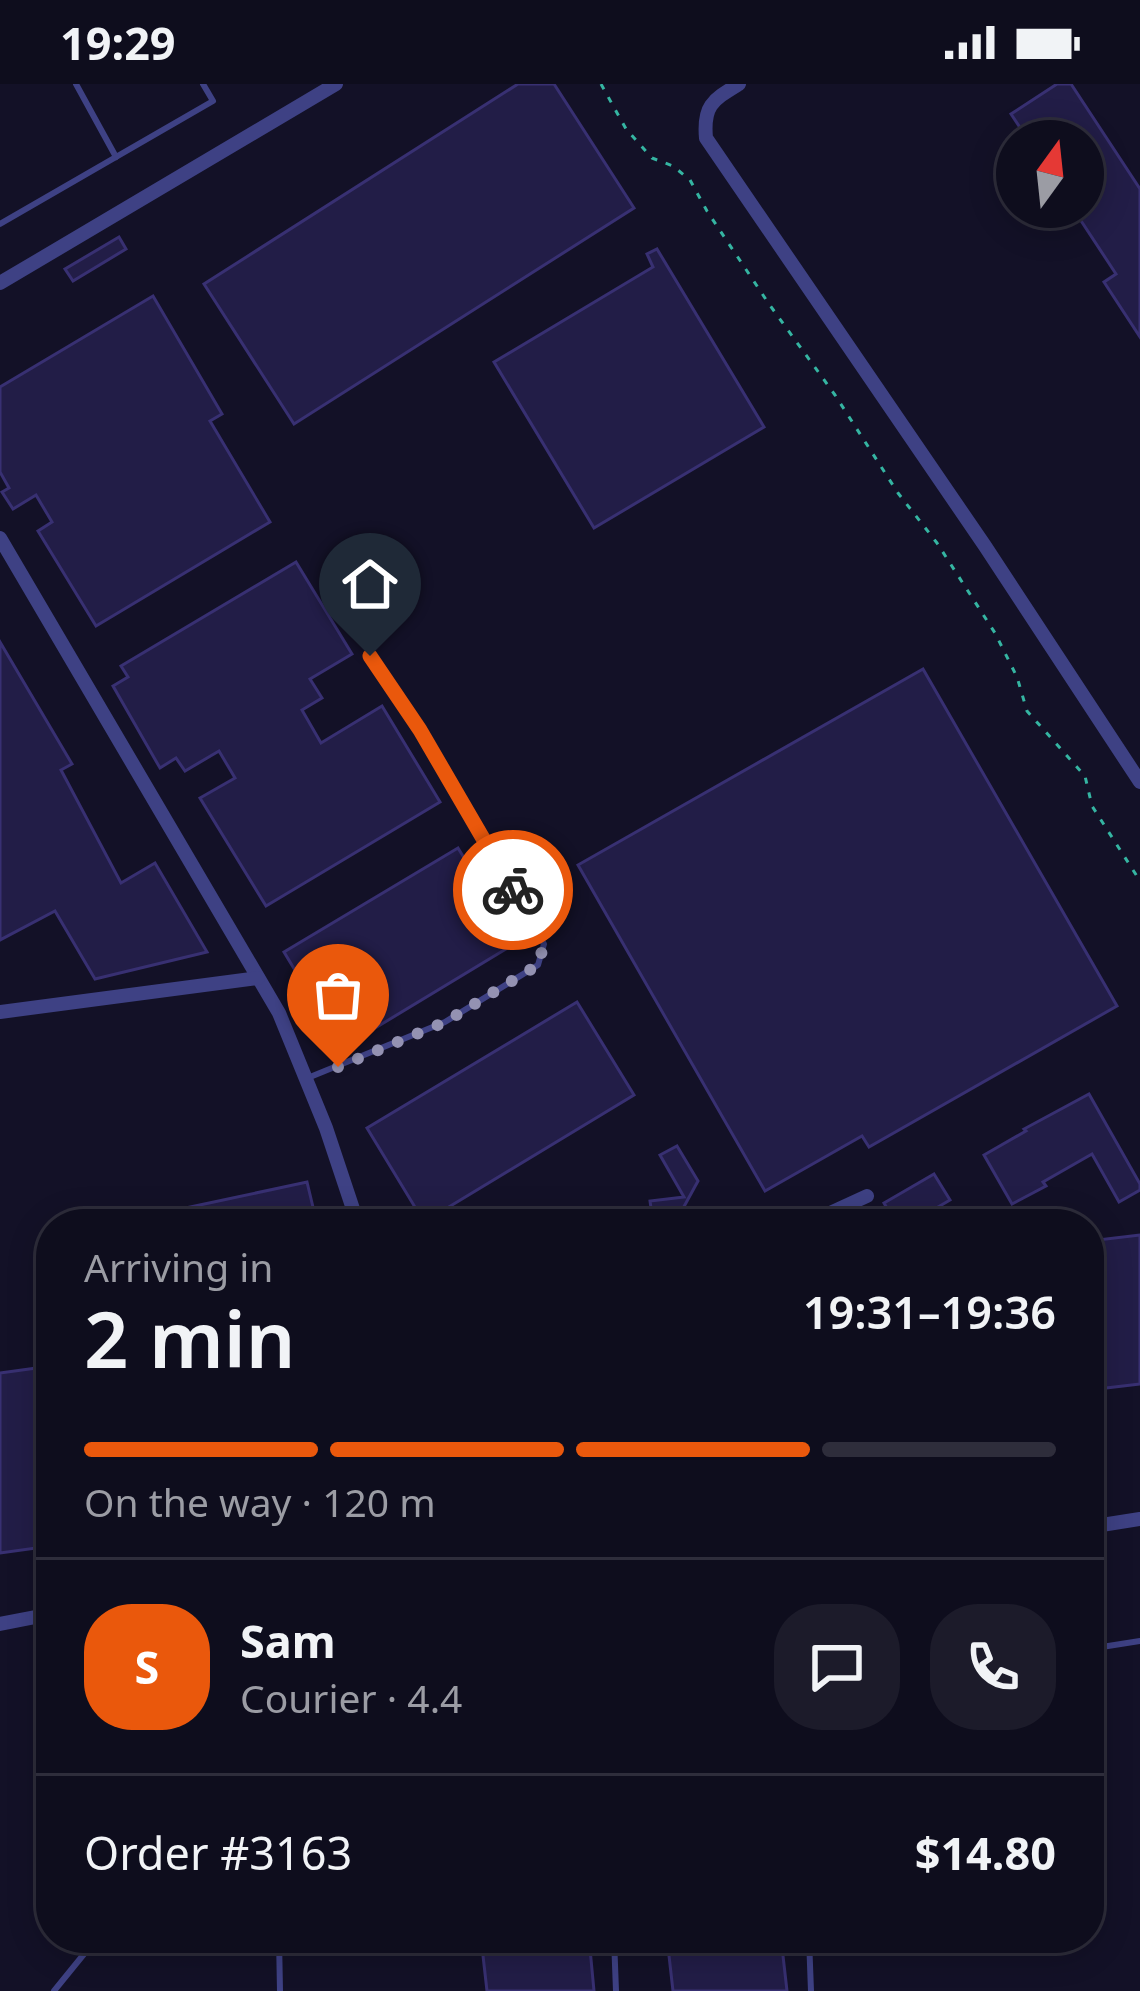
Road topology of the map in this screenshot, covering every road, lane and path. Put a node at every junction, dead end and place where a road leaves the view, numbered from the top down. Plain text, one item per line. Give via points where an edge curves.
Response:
1 (76, 84) edge
2 (203, 84) edge
3 (336, 84) edge
4 (601, 84) edge
5 (739, 84) edge
6 (116, 157) junction
7 (0, 224) edge
8 (0, 283) edge
9 (0, 538) edge
10 (370, 656) dead end
11 (1140, 748) edge
12 (1124, 757) junction
13 (1140, 782) edge
14 (1140, 881) edge
15 (258, 978) junction
16 (0, 1012) edge
17 (306, 1078) junction
18 (867, 1196) dead end
19 (353, 1209) edge
20 (839, 1209) edge
21 (1140, 1519) edge
22 (1104, 1525) edge
23 (36, 1618) edge
24 (0, 1624) edge
25 (1140, 1641) edge
26 (1104, 1646) edge
27 (86, 1953) edge
28 (279, 1953) edge
29 (615, 1953) edge
30 (809, 1953) edge
31 (54, 1991) edge
32 (280, 1991) edge
33 (616, 1991) edge
34 (811, 1991) edge

1 - 6 lane
2 - 6 lane via 213,100
3 - 8 street
4 - 14 path via 626,130 652,158 690,180 937,543 995,633 1028,711 1085,776 1092,806
5 - 12 street via 712,100 706,138
6 - 7 lane
9 - 15 street
10 - 17 lane via 544,944 538,965 445,1022
11 - 12 lane
12 - 13 street
15 - 16 street
15 - 17 street
17 - 19 street
18 - 20 street
21 - 22 street
23 - 24 street
25 - 26 lane
27 - 31 lane
28 - 32 lane
29 - 33 lane
30 - 34 lane

